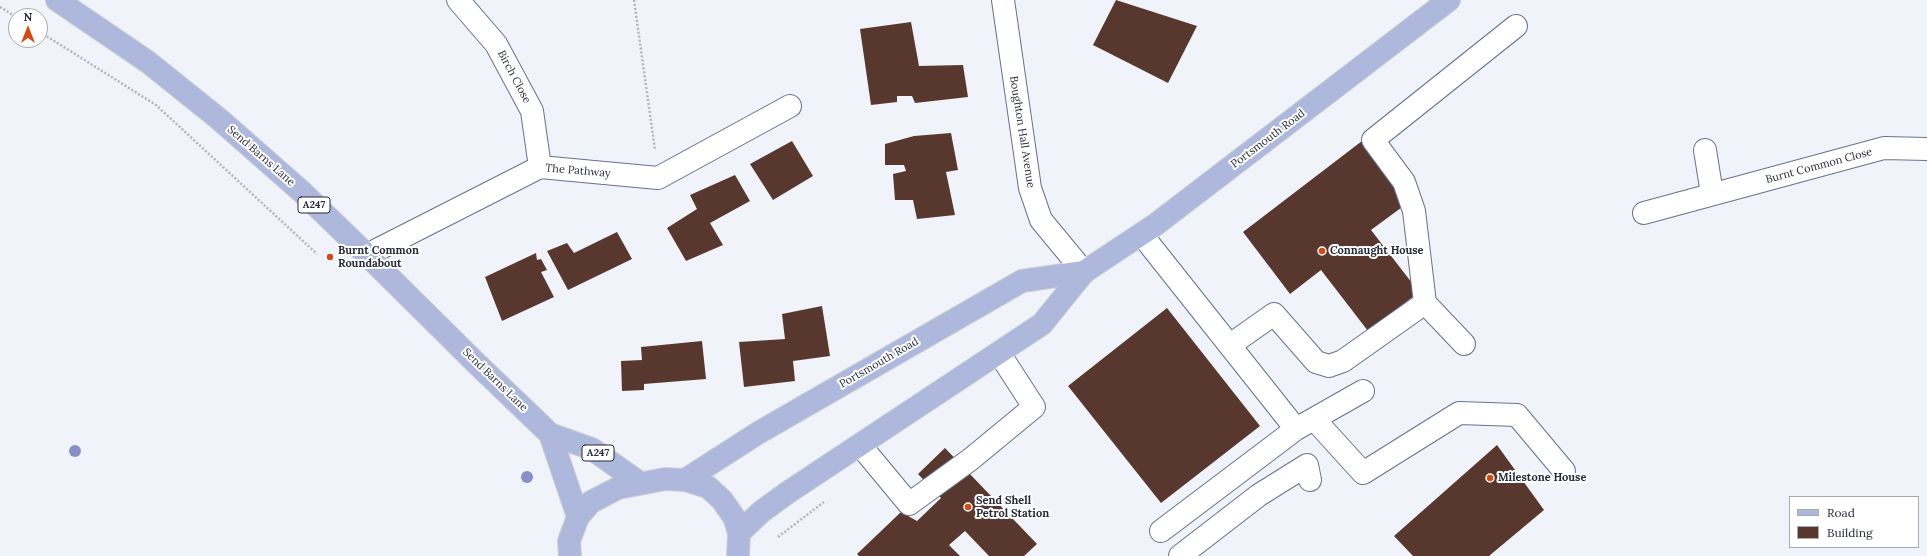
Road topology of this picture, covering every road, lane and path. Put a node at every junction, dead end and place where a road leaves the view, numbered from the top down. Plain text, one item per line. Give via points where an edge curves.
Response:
1 (57, 0) edge
2 (458, 0) edge
3 (634, 0) edge
4 (1003, 0) edge
5 (1449, 0) edge
6 (1516, 26) dead end
7 (48, 37) edge
8 (790, 106) dead end
9 (1927, 149) edge
10 (1705, 150) dead end
11 (540, 168) junction
12 (658, 178) junction
13 (1712, 194) junction
14 (1644, 213) dead end
15 (1142, 235) junction
16 (317, 254) dead end
17 (368, 255) junction
18 (1084, 272) junction
19 (1425, 303) junction
20 (1464, 344) dead end
21 (1230, 345) junction
22 (999, 353) junction
23 (1363, 391) dead end
24 (1305, 424) junction
25 (550, 434) junction
26 (860, 445) junction
27 (1564, 471) dead end
28 (685, 480) junction
29 (1310, 480) dead end
30 (640, 483) junction
31 (578, 517) junction
32 (1161, 531) dead end
33 (739, 533) junction
34 (570, 549) edge
35 (554, 556) edge
36 (738, 556) edge
37 (1180, 556) edge

1 - 17 main road, Send Barns Lane / A247 via 148,62 219,120 302,192
2 - 11 street, Birch Close via 496,44 532,111
3 - 12 path
4 - 18 street, Boughton Hall Avenue via 1030,188 1041,220
5 - 15 main road, Portsmouth Road
6 - 19 street via 1373,140 1404,182 1414,211
7 - 16 path via 156,105
8 - 12 street
9 - 13 street, Burnt Common Close via 1884,148
10 - 13 street
11 - 12 street, The Pathway
11 - 17 street, The Pathway
13 - 14 street, Burnt Common Close
15 - 18 main road, Portsmouth Road
15 - 21 street
17 - 25 main road, Send Barns Lane / A247
18 - 22 main road, Portsmouth Road via 1042,324
18 - 28 main road, Portsmouth Road via 1022,281 758,433
19 - 20 street
19 - 21 street via 1343,361 1329,366 1316,362 1274,314
21 - 24 street
22 - 26 main road, Portsmouth Road
22 - 26 street via 1034,407 910,504
23 - 24 street
24 - 27 street via 1363,473 1459,413 1517,415
24 - 32 street
25 - 30 main road, Send Barns Lane / A247 via 592,449
25 - 31 main road, Send Barns Lane / A247
26 - 33 main road, Portsmouth Road via 787,493 761,512
28 - 30 main road via 665,479
28 - 33 main road via 708,487 722,500 734,517
29 - 37 street via 1307,466 1259,495
30 - 31 main road via 618,488 591,502
31 - 34 main road
33 - 36 main road
34 - 35 main road

